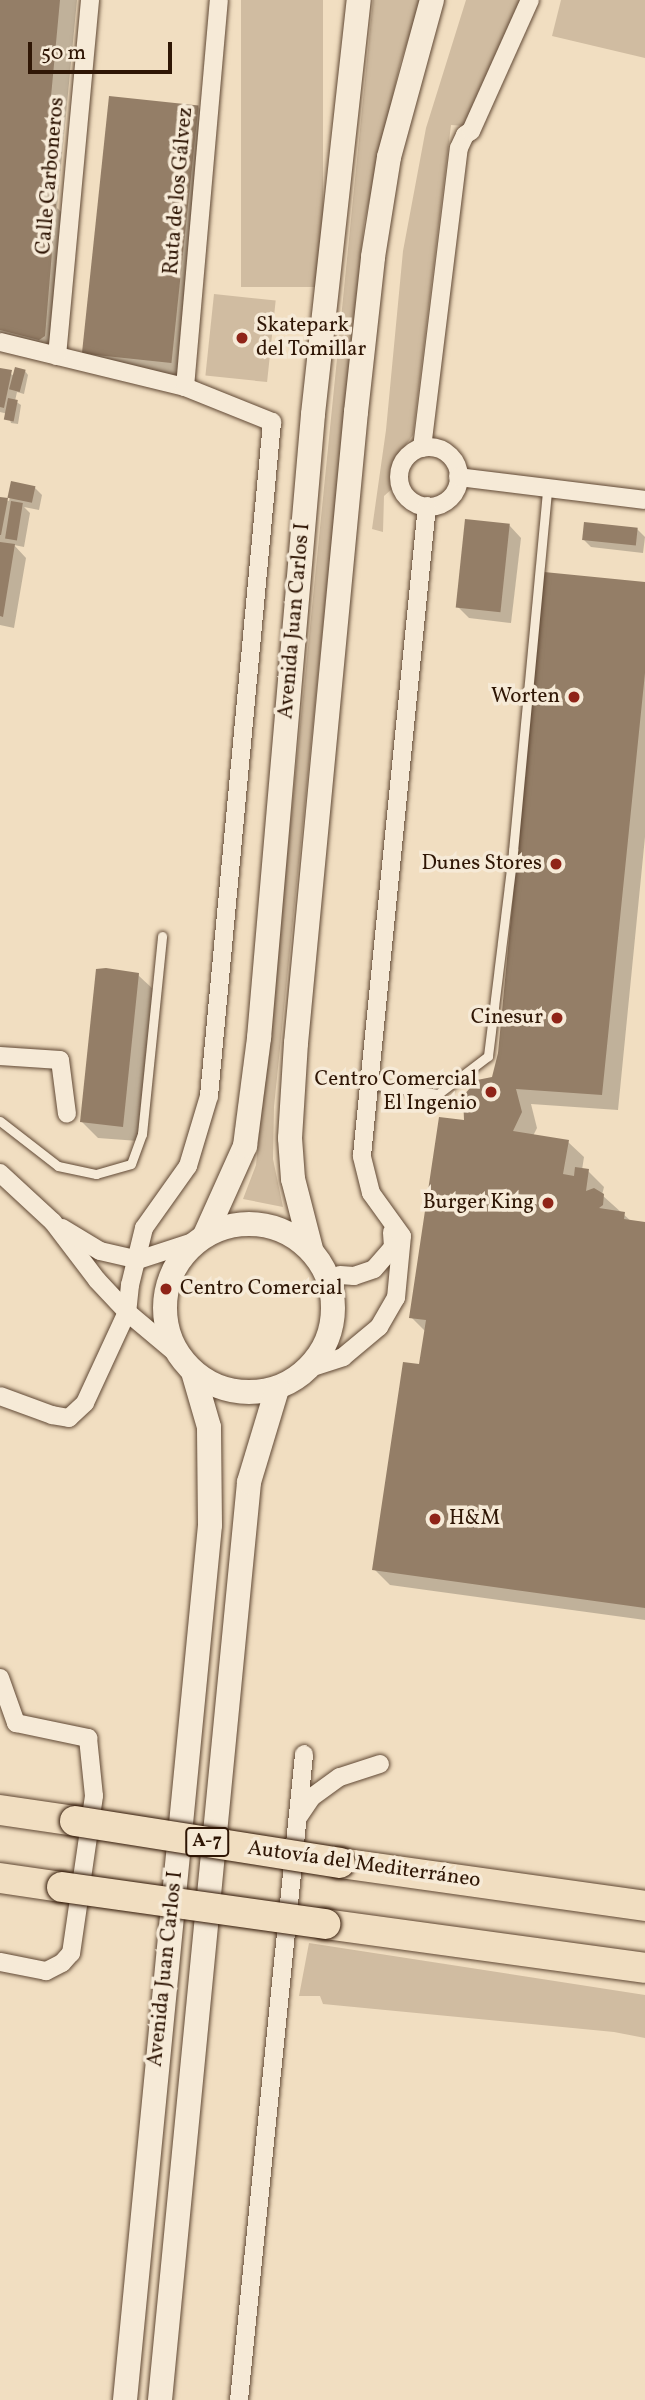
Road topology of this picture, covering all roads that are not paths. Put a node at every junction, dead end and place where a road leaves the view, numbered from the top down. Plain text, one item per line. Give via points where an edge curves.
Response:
1 (90, 0) edge
2 (219, 0) edge
3 (359, 0) edge
4 (432, 0) edge
5 (530, 0) edge
6 (0, 342) edge
7 (57, 356) junction
8 (185, 387) junction
9 (422, 447) junction
10 (458, 477) junction
11 (547, 488) junction
12 (645, 500) edge
13 (427, 506) junction
14 (162, 936) dead end
15 (0, 1056) edge
16 (369, 1084) junction
17 (67, 1114) dead end
18 (0, 1121) edge
19 (0, 1172) edge
20 (387, 1215) junction
21 (53, 1222) junction
22 (200, 1238) junction
23 (311, 1250) junction
24 (138, 1260) junction
25 (340, 1275) dead end
26 (127, 1312) junction
27 (186, 1363) junction
28 (310, 1368) junction
29 (277, 1389) junction
30 (0, 1396) edge
31 (0, 1678) edge
32 (8, 1725) edge
33 (304, 1754) dead end
34 (380, 1764) dead end
35 (0, 1810) edge
36 (297, 1819) junction
37 (0, 1878) edge
38 (529, 1888) junction
39 (645, 1896) edge
40 (645, 1906) edge
41 (564, 1957) junction
42 (0, 1962) edge
43 (645, 1968) edge
44 (645, 1975) edge
45 (161, 2393) edge
46 (125, 2400) edge
47 (239, 2400) edge

1 - 7 street, Calle Carboneros
2 - 8 street, Ruta de los Gálvez
3 - 22 street, Avenida Juan Carlos I via 313,414 259,1038 245,1146
4 - 23 street via 390,157 373,257 296,1043 292,1179
5 - 9 street via 459,148
6 - 7 street
7 - 8 street
8 - 24 street via 272,422 209,1096 188,1166 144,1228
9 - 10 street via 450,456
9 - 13 street via 403,461 399,482 411,501
10 - 11 street
10 - 13 street via 447,500
11 - 12 street
11 - 16 lane via 488,1056 438,1094
13 - 16 street
14 - 18 lane via 142,1134 131,1164 96,1174 58,1166
15 - 17 street via 60,1060
16 - 20 street via 362,1156 371,1193
19 - 21 street
20 - 25 street via 393,1247 384,1261 354,1276
20 - 28 street via 402,1236 397,1298 379,1327 343,1357
21 - 24 street via 100,1251
21 - 26 street
22 - 23 street via 239,1223 266,1224 296,1236
22 - 24 street
22 - 27 street via 177,1262 166,1289 165,1322
23 - 28 street via 332,1287 334,1320 322,1353
24 - 26 street
26 - 27 street
26 - 30 street via 85,1403 69,1418
27 - 29 street via 205,1381 237,1392
27 - 46 street, Avenida Juan Carlos I via 209,1427 210,1525
28 - 29 street
29 - 45 street via 249,1482
31 - 32 street
32 - 42 street via 88,1738 94,1796 71,1953 46,1971
33 - 36 street
34 - 36 street via 340,1777 312,1797
35 - 38 highway, Autovía del Mediterráneo / A-7, bridge
36 - 47 street
37 - 41 highway, bridge
38 - 39 highway
38 - 40 highway, Autovía del Mediterráneo / A-7
41 - 43 highway
41 - 44 highway

